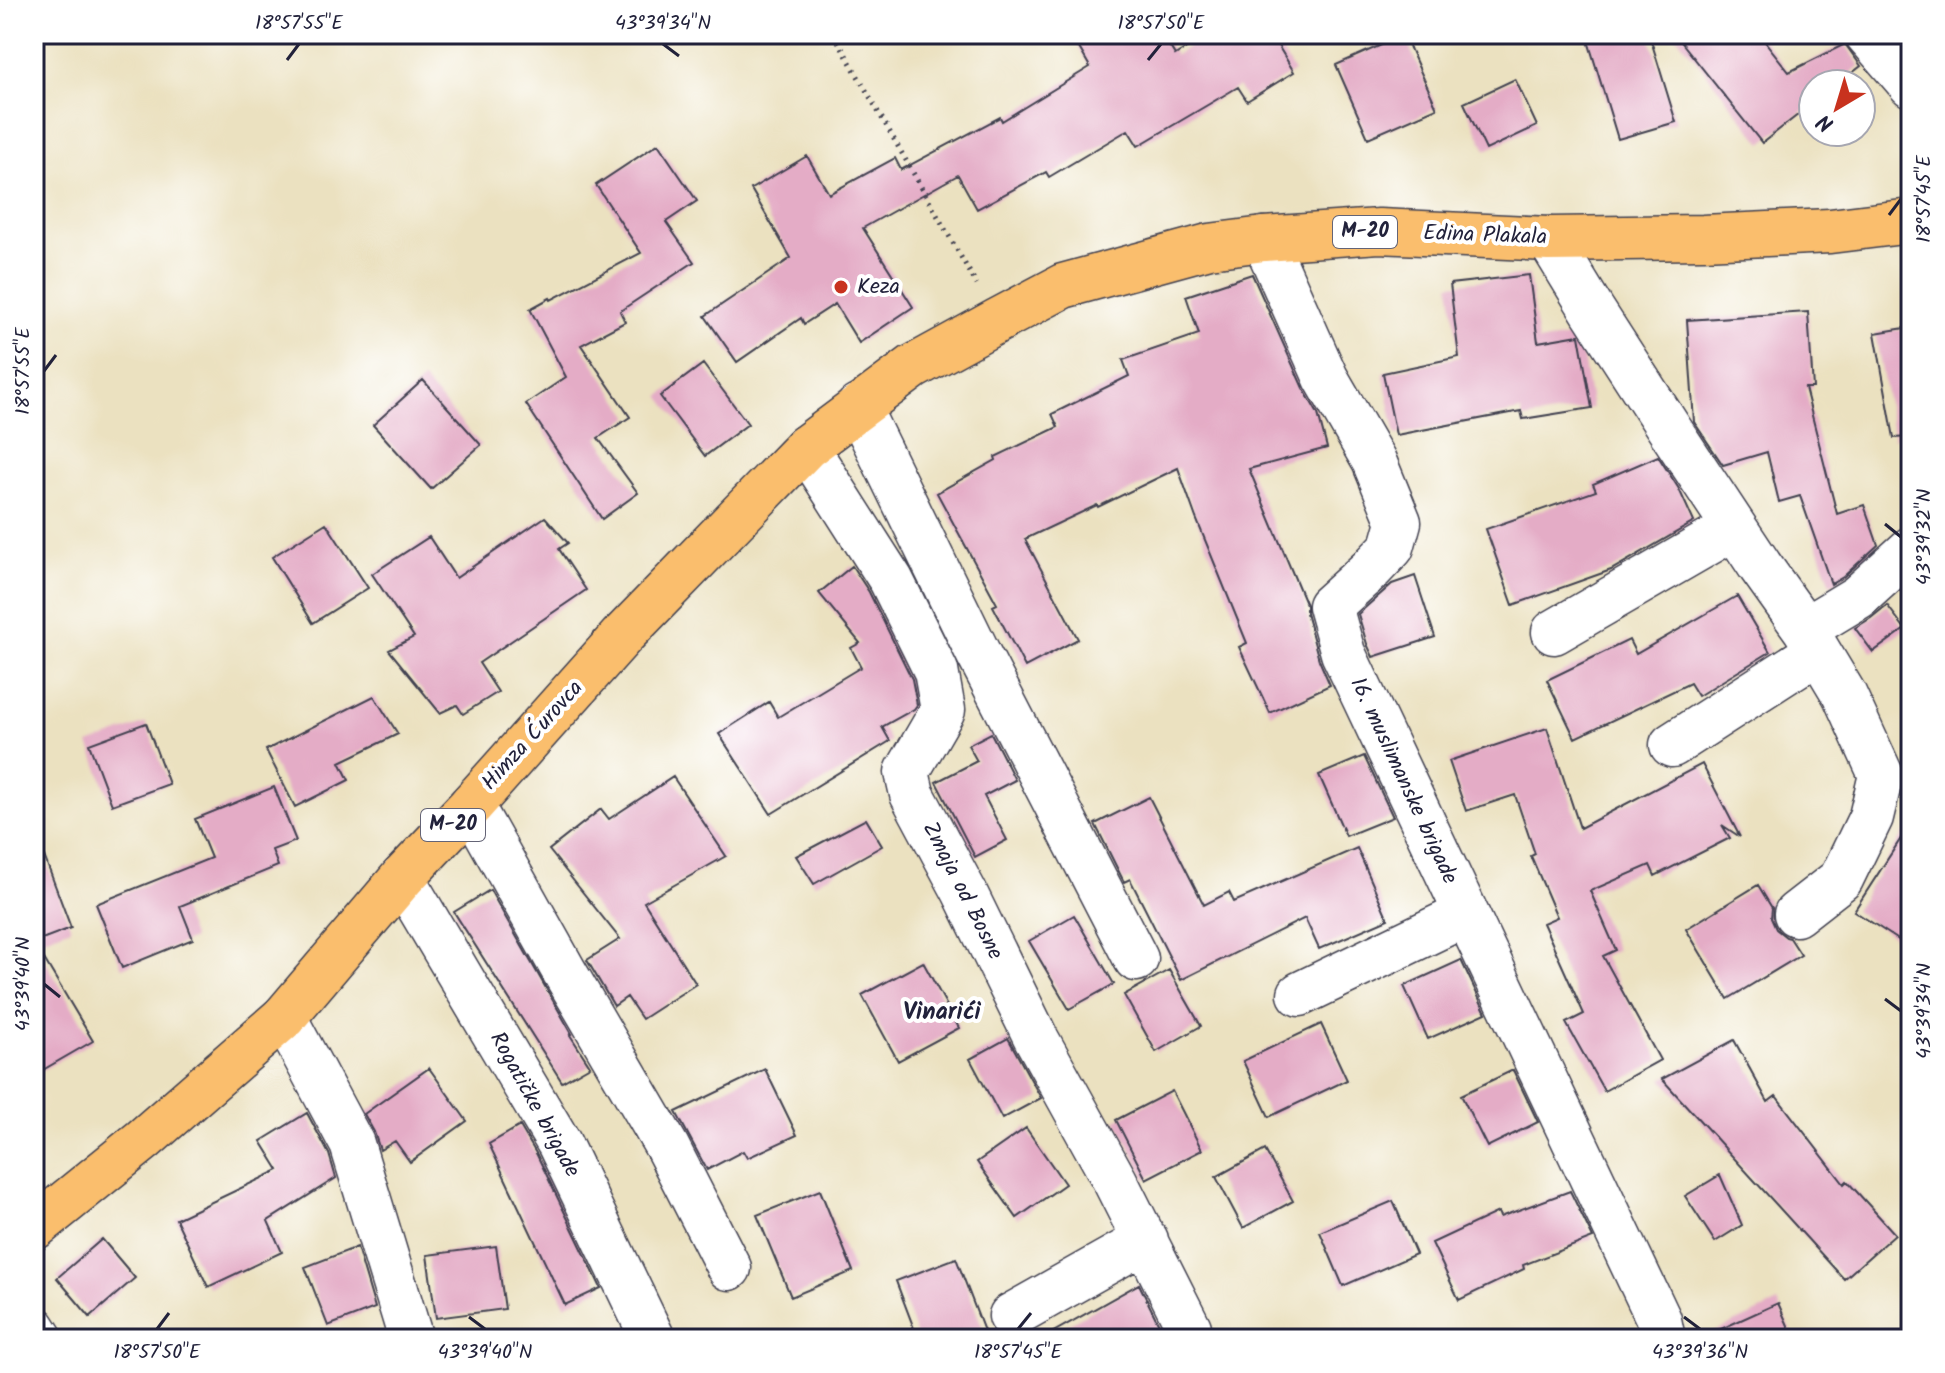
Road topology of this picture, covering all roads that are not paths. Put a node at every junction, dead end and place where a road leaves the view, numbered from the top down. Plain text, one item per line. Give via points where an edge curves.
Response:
1 (1867, 34) edge
2 (1911, 85) edge
3 (1911, 221) edge
4 (1264, 239) junction
5 (1549, 239) junction
6 (858, 407) junction
7 (806, 447) junction
8 (1734, 528) junction
9 (1909, 556) edge
10 (1554, 632) dead end
11 (1812, 640) junction
12 (1672, 745) dead end
13 (471, 805) junction
14 (402, 878) junction
15 (1466, 914) junction
16 (1796, 914) dead end
17 (1136, 959) dead end
18 (1300, 994) dead end
19 (284, 1017) junction
20 (34, 1228) edge
21 (1146, 1240) junction
22 (729, 1268) dead end
23 (1011, 1316) dead end
24 (34, 1328) edge
25 (41, 1339) edge
26 (411, 1339) edge
27 (653, 1339) edge
28 (1191, 1339) edge
29 (1663, 1339) edge

1 - 2 street
3 - 5 main road, Edina Plakala / M-20 via 1830,231
4 - 5 main road, Edina Plakala / M-20 via 1379,231
4 - 6 main road, Edina Plakala / M-20 via 1209,246 1063,286 913,367
4 - 15 street, 16. muslimanske brigade via 1399,522 1392,547 1330,606 1343,653
5 - 8 street
6 - 7 main road, Himza Ćurovca / M-20
6 - 17 street via 985,669
7 - 13 main road, Himza Ćurovca / M-20 via 621,637
7 - 21 street, Zmaja od Bosne via 891,580 936,671 943,710 907,772 912,794
8 - 10 street
8 - 11 street
9 - 11 street
11 - 12 street
11 - 16 street via 1881,775 1871,817 1841,879
13 - 14 main road, Himza Ćurovca / M-20
13 - 22 street via 667,1147
14 - 19 main road, Himza Ćurovca / M-20
14 - 27 street, Rogatičke brigade via 559,1143
15 - 18 street
15 - 29 street, 16. muslimanske brigade via 1659,1320
19 - 20 main road, Himza Ćurovca / M-20
19 - 26 street via 352,1144
21 - 23 street
21 - 28 street, Zmaja od Bosne
24 - 25 street

